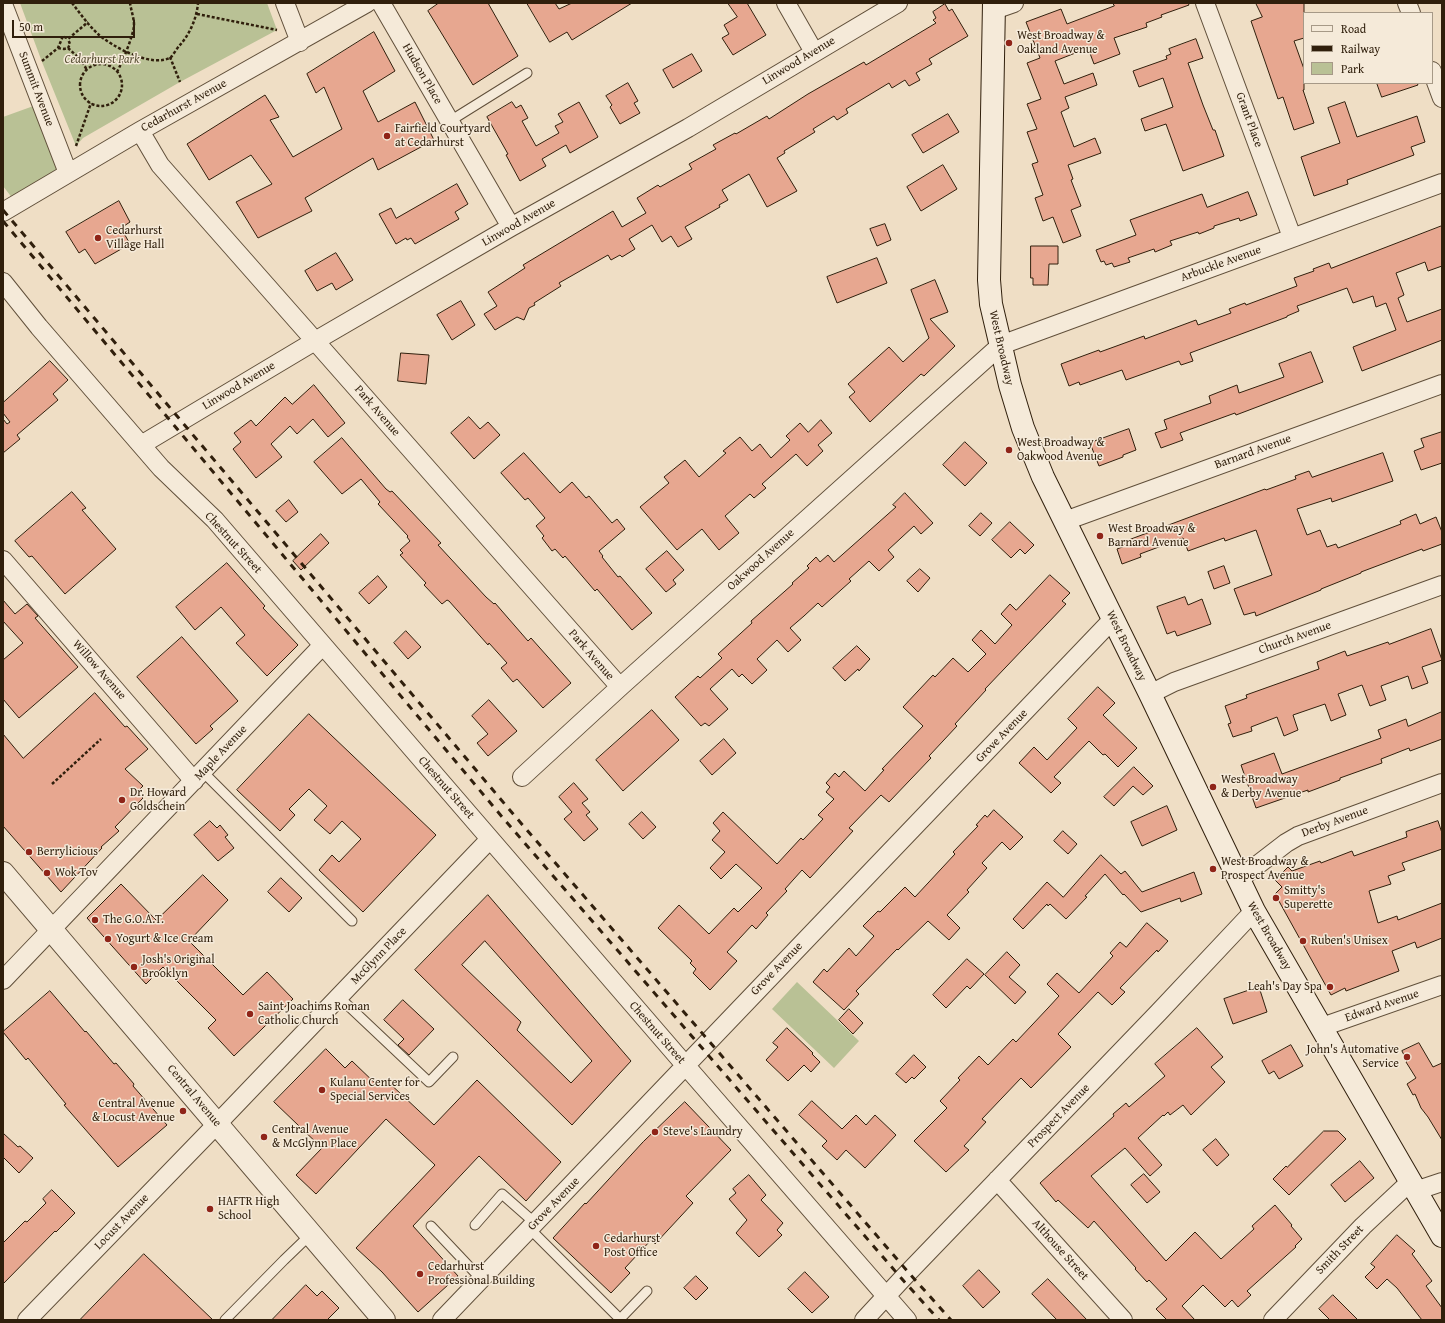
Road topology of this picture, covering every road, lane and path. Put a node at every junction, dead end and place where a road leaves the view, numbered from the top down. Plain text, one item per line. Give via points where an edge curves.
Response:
1 (72, 3) edge
2 (130, 3) edge
3 (198, 3) edge
4 (285, 3) edge
5 (367, 3) edge
6 (381, 3) edge
7 (786, 3) edge
8 (898, 3) edge
9 (1205, 3) edge
10 (3, 4) edge
11 (1001, 5) edge
12 (197, 14) junction
13 (88, 22) junction
14 (277, 30) dead end
15 (68, 39) junction
16 (300, 42) junction
17 (58, 48) junction
18 (68, 48) junction
19 (126, 51) junction
20 (814, 52) junction
21 (170, 57) junction
22 (42, 62) dead end
23 (87, 70) junction
24 (118, 72) junction
25 (527, 73) dead end
26 (1433, 74) edge
27 (180, 82) dead end
28 (1442, 98) edge
29 (91, 103) junction
30 (450, 121) junction
31 (140, 131) junction
32 (76, 146) dead end
33 (68, 173) junction
34 (1442, 183) edge
35 (3, 212) edge
36 (512, 227) junction
37 (1292, 237) junction
38 (3, 282) edge
39 (315, 341) junction
40 (1001, 345) junction
41 (1442, 384) edge
42 (141, 445) junction
43 (1065, 520) junction
44 (3, 560) edge
45 (1442, 584) edge
46 (1113, 619) junction
47 (322, 646) junction
48 (620, 687) junction
49 (1150, 694) junction
50 (101, 739) dead end
51 (199, 777) junction
52 (522, 777) dead end
53 (1442, 783) edge
54 (52, 784) dead end
55 (490, 839) junction
56 (3, 873) edge
57 (1238, 880) junction
58 (1254, 911) junction
59 (352, 921) dead end
60 (52, 930) junction
61 (3, 980) edge
62 (1442, 985) edge
63 (339, 997) junction
64 (1322, 1027) junction
65 (453, 1057) dead end
66 (686, 1066) junction
67 (217, 1124) junction
68 (997, 1180) junction
69 (1442, 1182) edge
70 (1412, 1186) junction
71 (474, 1225) dead end
72 (431, 1226) dead end
73 (532, 1226) junction
74 (311, 1234) junction
75 (1442, 1236) edge
76 (481, 1280) junction
77 (647, 1291) dead end
78 (886, 1296) junction
79 (27, 1320) edge
80 (225, 1320) edge
81 (384, 1320) edge
82 (442, 1320) edge
83 (864, 1320) edge
84 (907, 1320) edge
85 (1123, 1320) edge
86 (1273, 1320) edge

1 - 13 path
2 - 19 path via 134,29
3 - 12 path
4 - 16 street
5 - 16 street, Cedarhurst Avenue
6 - 30 street, Hudson Place
7 - 20 street
8 - 20 street, Linwood Avenue
9 - 37 street, Grant Place
10 - 33 street, Summit Avenue
11 - 40 main road, West Broadway via 989,280 991,304
12 - 14 path
12 - 21 path via 183,42
13 - 15 path
13 - 19 path via 103,38
15 - 17 path via 63,36
15 - 18 path
16 - 31 street, Cedarhurst Avenue
17 - 18 path
17 - 22 path
18 - 23 path
19 - 21 path via 156,61
19 - 24 path
20 - 36 street, Linwood Avenue via 688,128
21 - 27 path
23 - 24 path via 100,64
23 - 29 path via 80,87 82,94
24 - 29 path via 122,85 117,98 105,105
25 - 30 lane
26 - 28 street
29 - 32 path
30 - 36 street, Hudson Place
31 - 33 street, Cedarhurst Avenue
31 - 39 street, Park Avenue via 160,165
33 - 35 street, Cedarhurst Avenue
34 - 37 street, Arbuckle Avenue
36 - 39 street, Linwood Avenue
37 - 40 street, Arbuckle Avenue
38 - 42 street, Chestnut Street
39 - 42 street, Linwood Avenue
39 - 48 street, Park Avenue
40 - 43 main road, West Broadway via 1023,428 1043,477
40 - 48 street, Oakwood Avenue
41 - 43 street, Barnard Avenue
42 - 47 street, Chestnut Street via 215,520
43 - 46 main road, West Broadway
44 - 51 street, Willow Avenue
45 - 49 street, Church Avenue via 1174,682
46 - 49 main road, West Broadway
46 - 66 street, Grove Avenue
47 - 51 street, Maple Avenue
47 - 55 street, Chestnut Street
48 - 52 street, Oakwood Avenue
49 - 57 main road, West Broadway
50 - 54 path
51 - 59 lane
51 - 60 street, Maple Avenue
53 - 57 street, Derby Avenue via 1298,836
55 - 63 street, McGlynn Place
55 - 66 street, Chestnut Street
56 - 60 main road, Central Avenue
57 - 58 main road, West Broadway
58 - 64 main road, West Broadway
58 - 68 street, Prospect Avenue
60 - 61 street, Maple Avenue
60 - 67 main road, Central Avenue
62 - 64 street, Edward Avenue
63 - 65 lane via 429,1082
63 - 67 street, McGlynn Place
64 - 70 main road, West Broadway
66 - 73 street, Grove Avenue
66 - 78 street, Chestnut Street
67 - 74 main road, Central Avenue
67 - 79 street, Locust Avenue
68 - 78 street, Prospect Avenue
68 - 85 street, Althouse Street
69 - 70 street
70 - 75 main road, West Broadway
70 - 86 street, Smith Street via 1363,1226
71 - 73 lane via 502,1194
72 - 76 lane
73 - 76 street, Grove Avenue
73 - 77 lane via 620,1319
74 - 80 lane
74 - 81 main road, Central Avenue
76 - 82 street, Grove Avenue
78 - 83 street, Prospect Avenue
78 - 84 street, Chestnut Street

